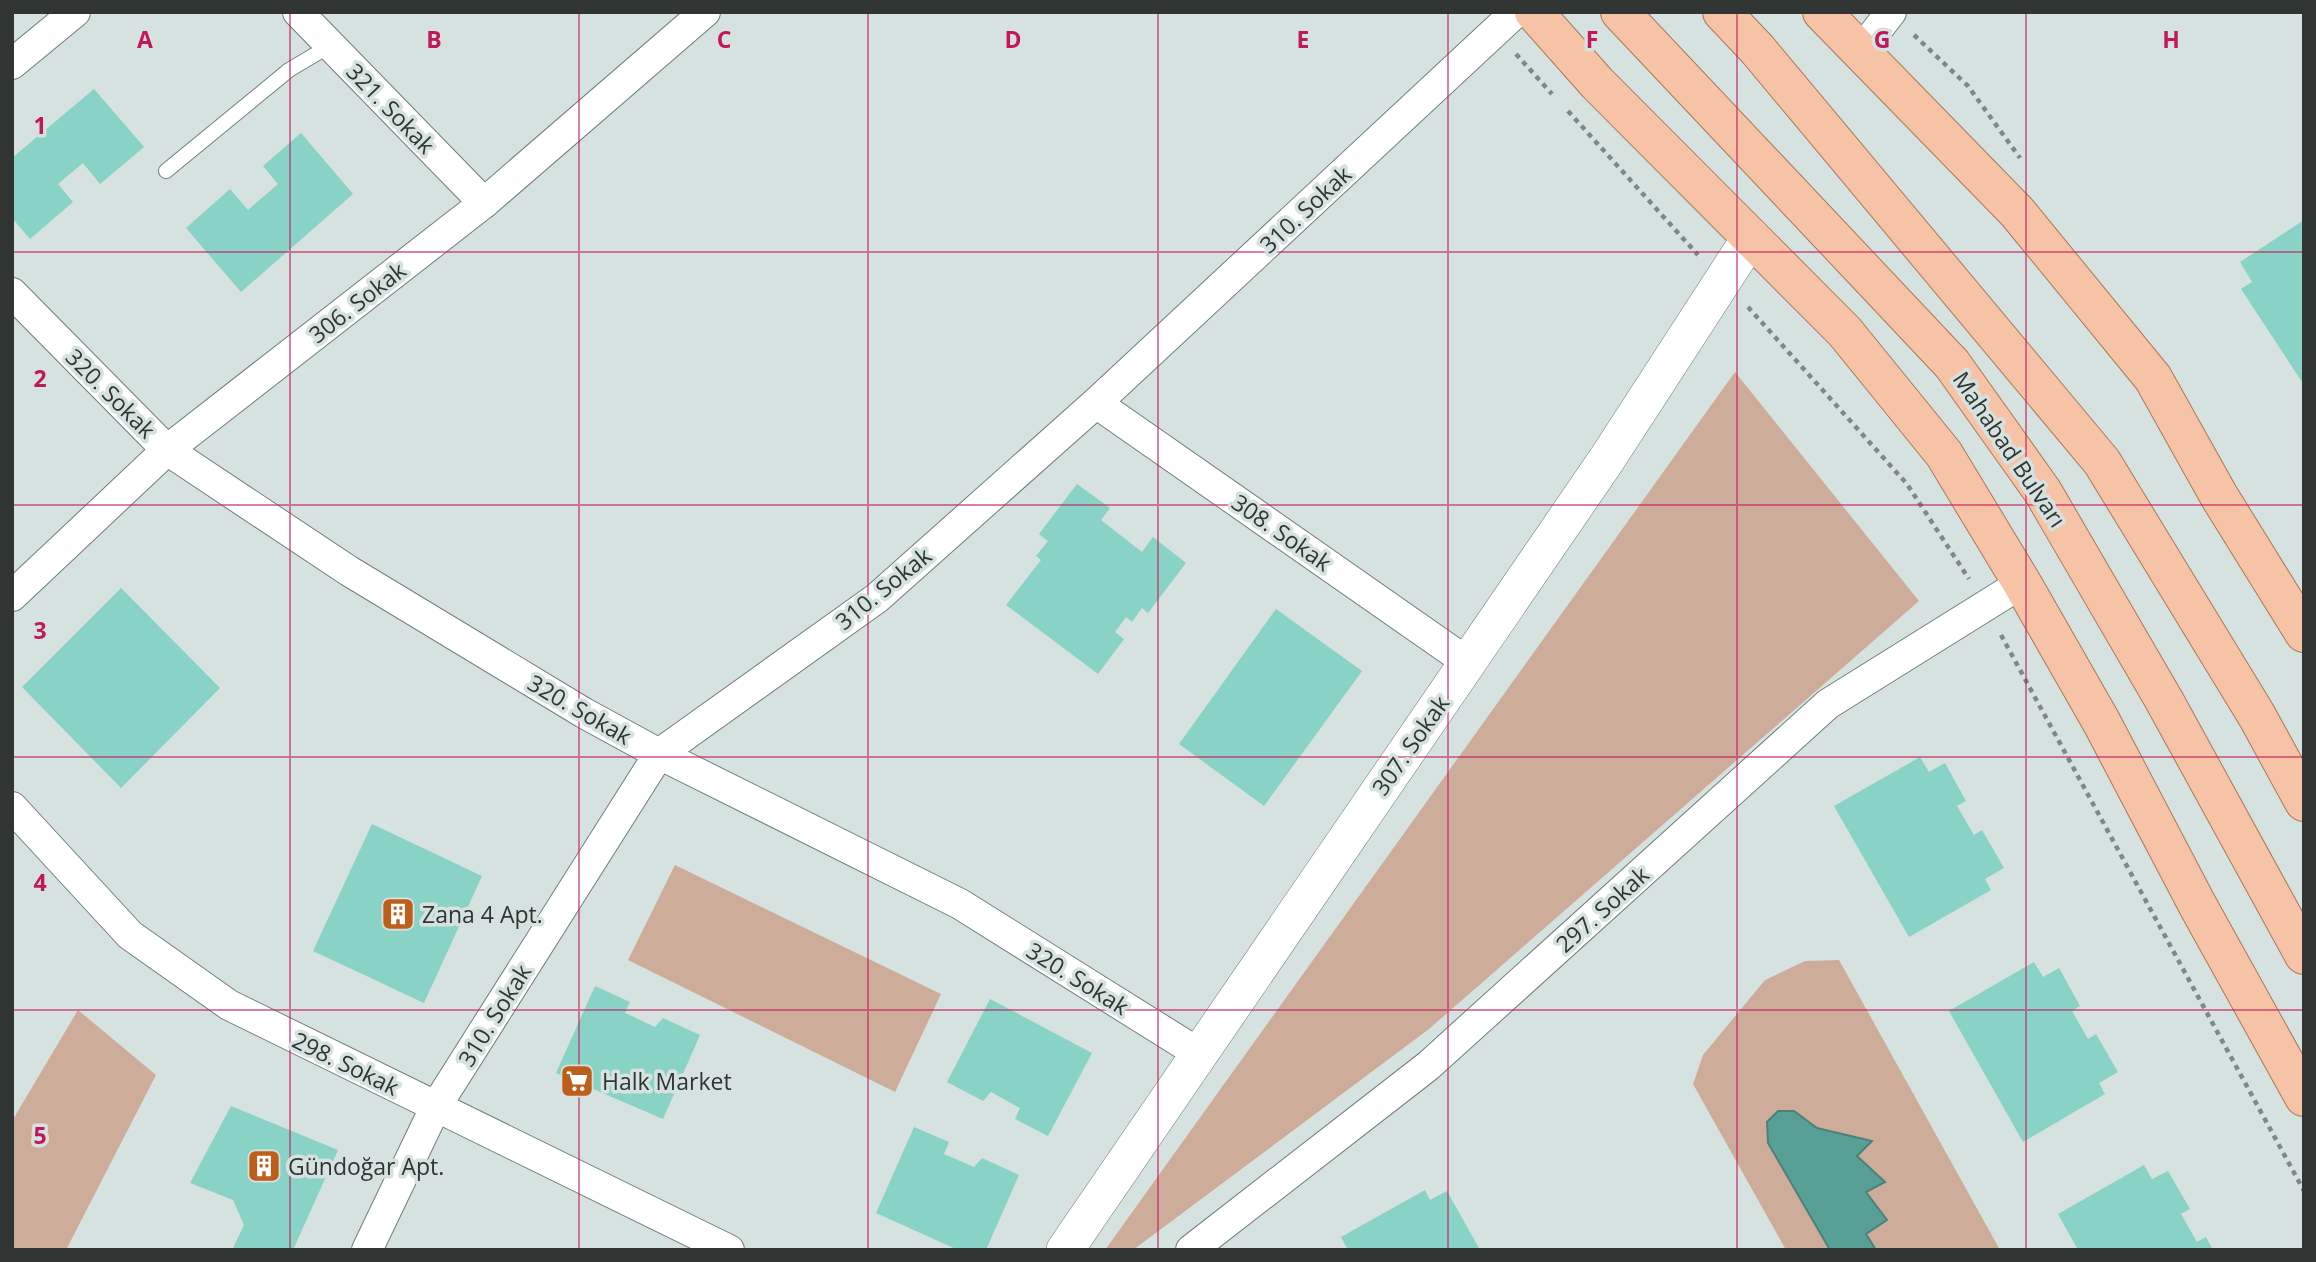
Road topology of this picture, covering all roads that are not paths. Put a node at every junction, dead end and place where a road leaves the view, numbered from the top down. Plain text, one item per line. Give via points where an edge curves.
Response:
1 (75, 12) edge
2 (299, 12) edge
3 (705, 12) edge
4 (1534, 12) edge
5 (1620, 12) edge
6 (1723, 12) edge
7 (1822, 12) edge
8 (1891, 12) edge
9 (1506, 22) edge
10 (331, 45) junction
11 (1860, 52) junction
12 (12, 64) edge
13 (166, 171) dead end
14 (484, 203) junction
15 (1751, 237) junction
16 (12, 293) edge
17 (1096, 403) junction
18 (167, 450) junction
19 (2022, 583) junction
20 (12, 596) edge
21 (2304, 633) edge
22 (1467, 662) junction
23 (659, 754) junction
24 (2304, 802) edge
25 (12, 807) edge
26 (2304, 955) edge
27 (1198, 1053) junction
28 (2304, 1097) edge
29 (435, 1108) junction
30 (367, 1250) edge
31 (729, 1250) edge
32 (1065, 1250) edge
33 (1191, 1250) edge

1 - 12 street
2 - 10 street, 321. Sokak
3 - 14 street, 306. Sokak
4 - 15 main road via 1597,83
5 - 26 main road, Mahabad Bulvarı via 1952,364 2043,492
6 - 24 main road via 2102,463 2257,716
7 - 11 main road
8 - 11 street
9 - 17 street, 310. Sokak
10 - 13 lane via 289,70
10 - 14 street, 321. Sokak
11 - 21 main road via 2017,212 2153,378
14 - 18 street, 306. Sokak
15 - 19 main road via 1845,332 1944,454
15 - 22 street, 307. Sokak via 1607,459
16 - 18 street, 320. Sokak
17 - 22 street, 308. Sokak
17 - 23 street, 310. Sokak via 877,598
18 - 20 street, 306. Sokak
18 - 23 street, 320. Sokak via 349,571
19 - 28 main road
19 - 33 street, 297. Sokak via 1828,704 1429,1066
22 - 27 street, 307. Sokak
23 - 27 street, 320. Sokak via 960,904
23 - 29 street, 310. Sokak
25 - 29 street, 298. Sokak via 131,935 218,998
27 - 32 street, 307. Sokak
29 - 30 street, 310. Sokak
29 - 31 street, 298. Sokak

